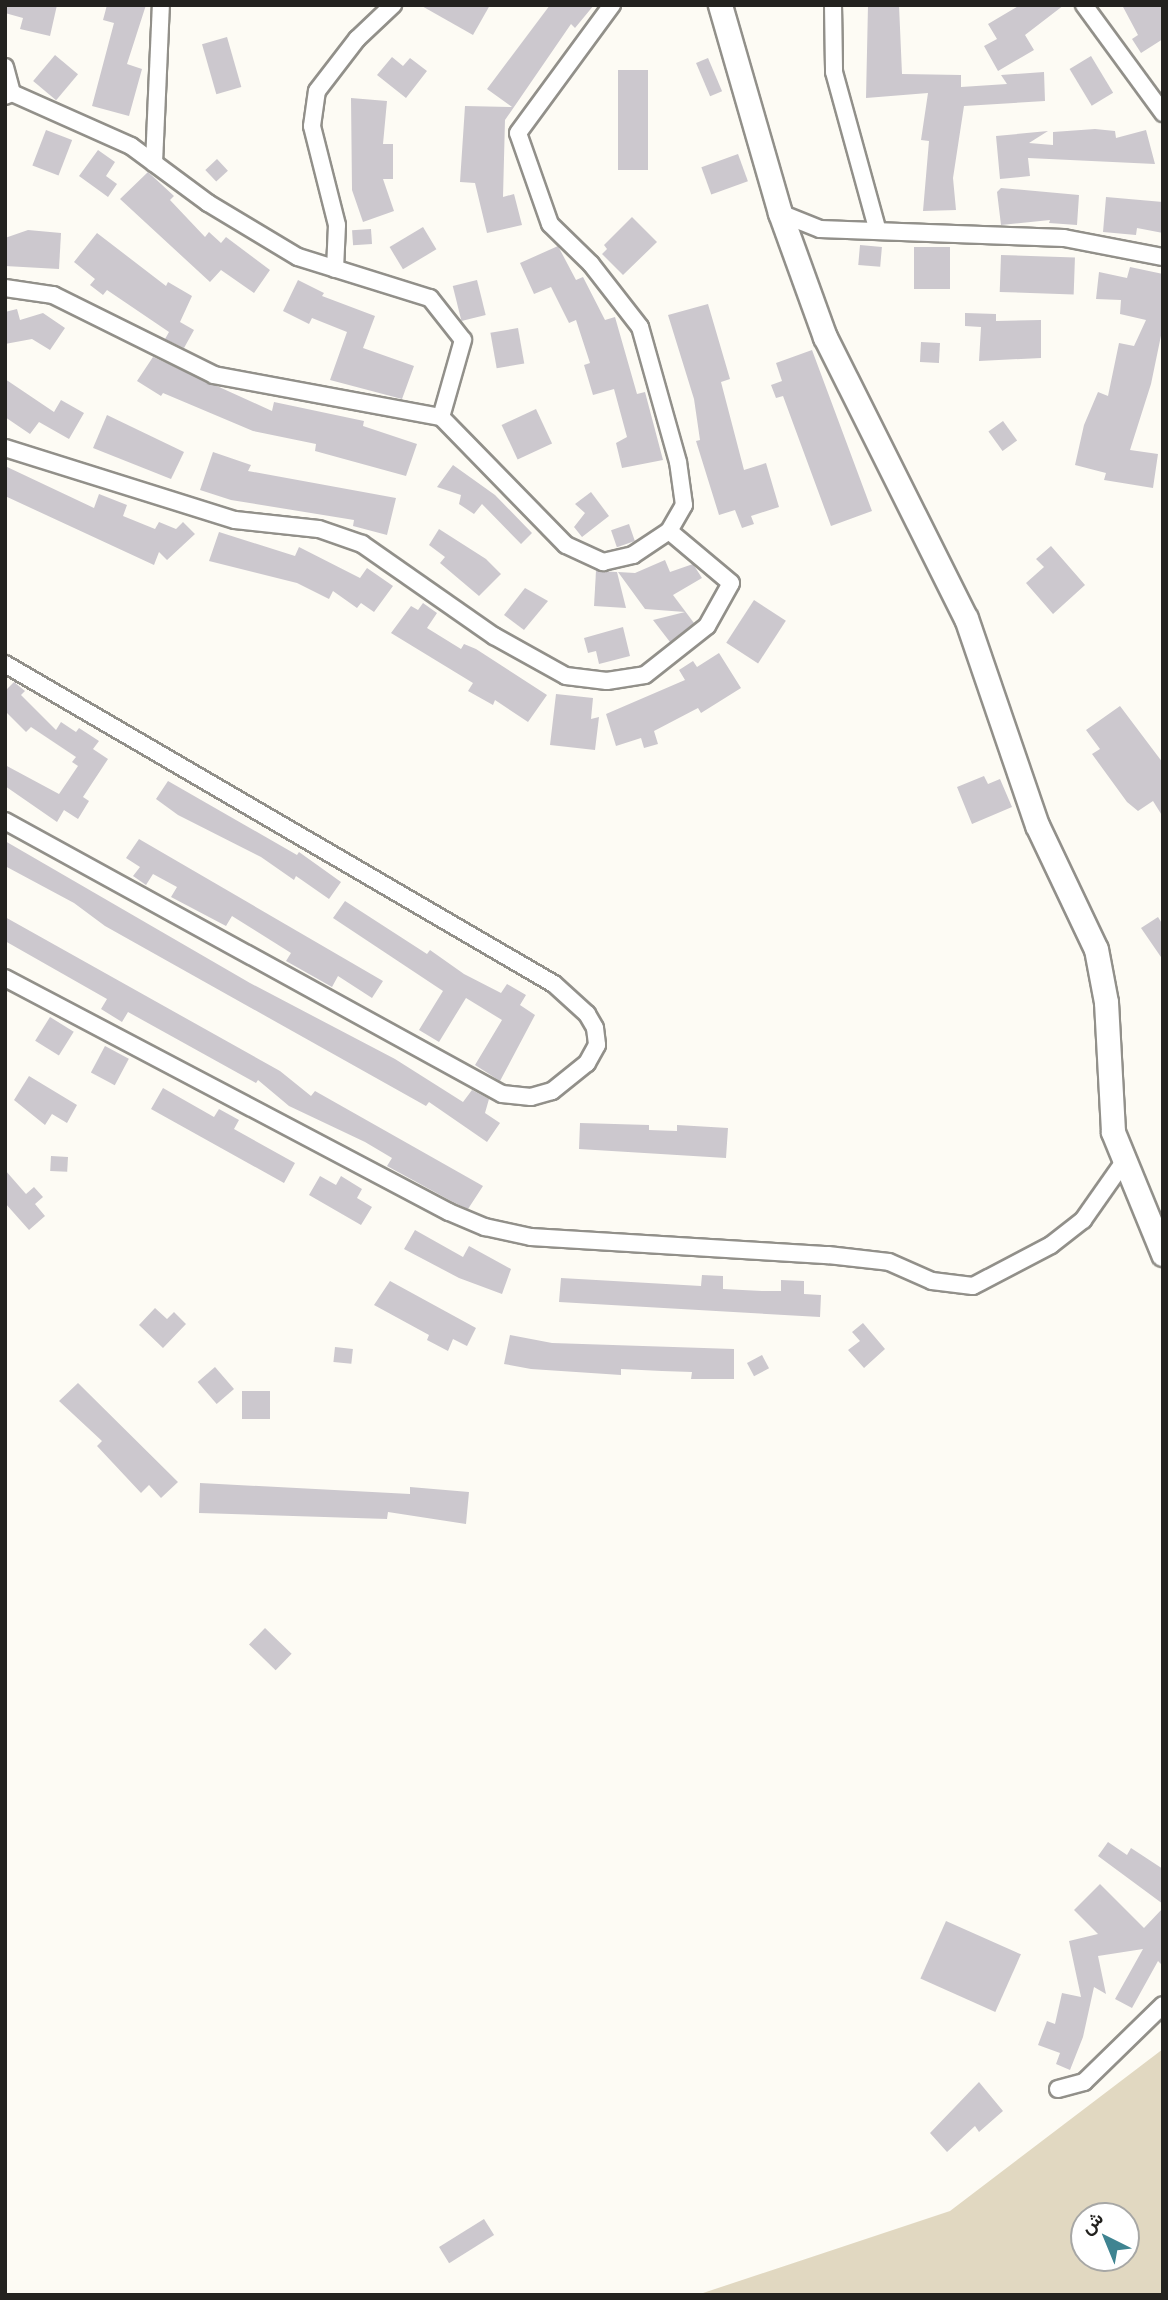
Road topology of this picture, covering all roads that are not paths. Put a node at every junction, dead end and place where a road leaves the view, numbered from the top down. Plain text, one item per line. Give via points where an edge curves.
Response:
1 (161, 5) edge
2 (393, 5) edge
3 (611, 5) edge
4 (720, 5) edge
5 (833, 5) edge
6 (1084, 5) edge
7 (5, 67) edge
8 (9, 94) edge
9 (1163, 113) edge
10 (154, 163) junction
11 (780, 213) junction
12 (877, 228) junction
13 (1163, 257) edge
14 (335, 269) junction
15 (5, 288) edge
16 (441, 417) junction
17 (5, 448) edge
18 (669, 531) junction
19 (5, 664) edge
20 (5, 821) edge
21 (5, 978) edge
22 (1123, 1163) junction
23 (1163, 1254) edge
24 (1163, 2005) edge
25 (1058, 2089) dead end

1 - 10 street
2 - 14 street via 317,90 312,126 337,225
3 - 18 street via 518,133 550,224 591,264 640,327 678,462 684,505
4 - 11 main road
5 - 12 street via 834,72
6 - 9 street
7 - 8 street
8 - 10 street via 131,146
10 - 14 street via 208,203 298,257
11 - 12 street via 820,229
11 - 22 main road via 825,337 966,618 1037,825 1096,949 1104,990 1114,1132
12 - 13 street via 1064,238
14 - 16 street via 430,298 463,340
15 - 16 street via 53,295 214,375
16 - 18 street via 566,545 603,562 634,555
17 - 18 street via 235,520 319,529 362,544 494,636 566,676 607,681 645,676 707,626 731,583
19 - 20 street via 554,985 587,1014 597,1045 580,1071 552,1091 531,1097 502,1094
21 - 22 street via 449,1212 485,1227 531,1237 828,1255 889,1262 932,1281 972,1286 1051,1245 1083,1220
22 - 23 main road
24 - 25 street via 1084,2082

